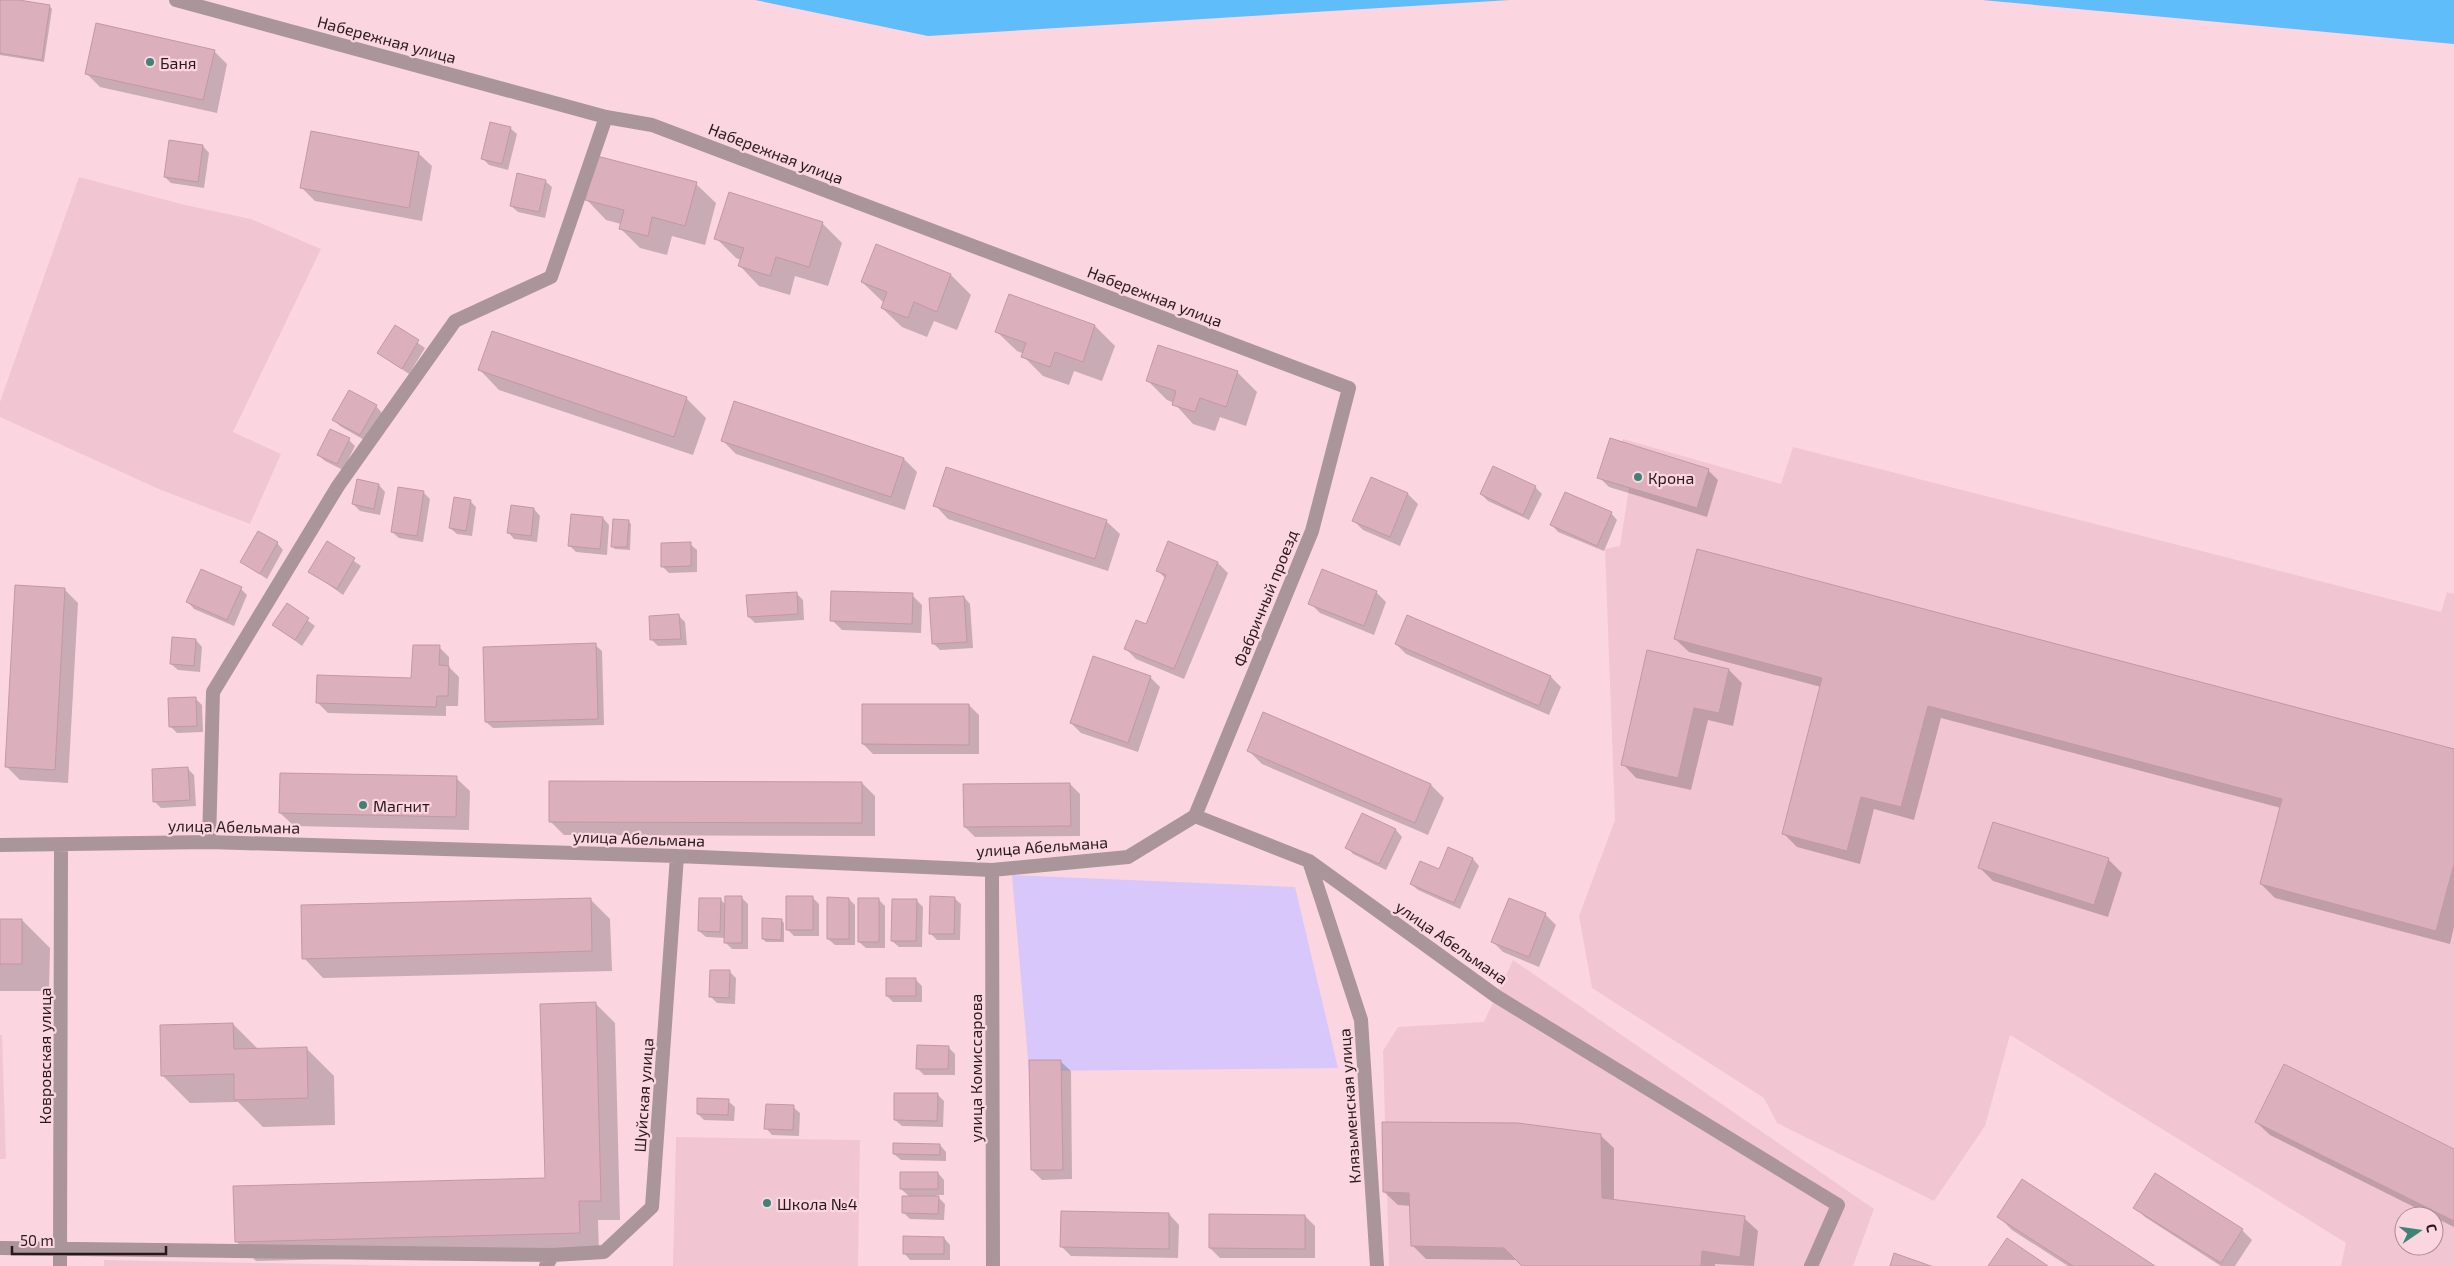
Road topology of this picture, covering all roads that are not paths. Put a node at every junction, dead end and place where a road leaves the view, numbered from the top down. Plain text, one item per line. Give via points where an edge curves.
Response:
1 (176, 0) edge
2 (606, 117) junction
3 (1349, 388) joint
4 (1195, 816) junction
5 (209, 842) junction
6 (0, 845) edge
7 (61, 845) junction
8 (677, 856) junction
9 (1309, 861) junction
10 (992, 870) junction
11 (0, 1248) edge
12 (60, 1248) junction
13 (549, 1260) edge
14 (60, 1266) edge
15 (994, 1266) edge
16 (1376, 1266) edge
17 (1811, 1266) edge

1 - 2 street, Набережная улица
2 - 3 street, Набережная улица via 652,125
2 - 5 street via 551,277 455,321 338,486 213,692
3 - 4 street, Фабричный проезд via 1312,531
4 - 9 street, улица Абельмана
4 - 10 street, улица Абельмана via 1128,857
5 - 7 street, улица Абельмана
5 - 8 street, улица Абельмана
6 - 7 street, улица Абельмана
7 - 12 street, Ковровская улица
8 - 10 street, улица Абельмана
8 - 13 street, Шуйская улица via 652,1207 604,1252
9 - 16 street, Клязьменская улица via 1361,1020
9 - 17 street, улица Абельмана via 1496,996 1838,1205
10 - 15 street, улица Комиссарова
11 - 12 street, Шуйская улица
12 - 13 street, Шуйская улица
12 - 14 street, Ковровская улица

